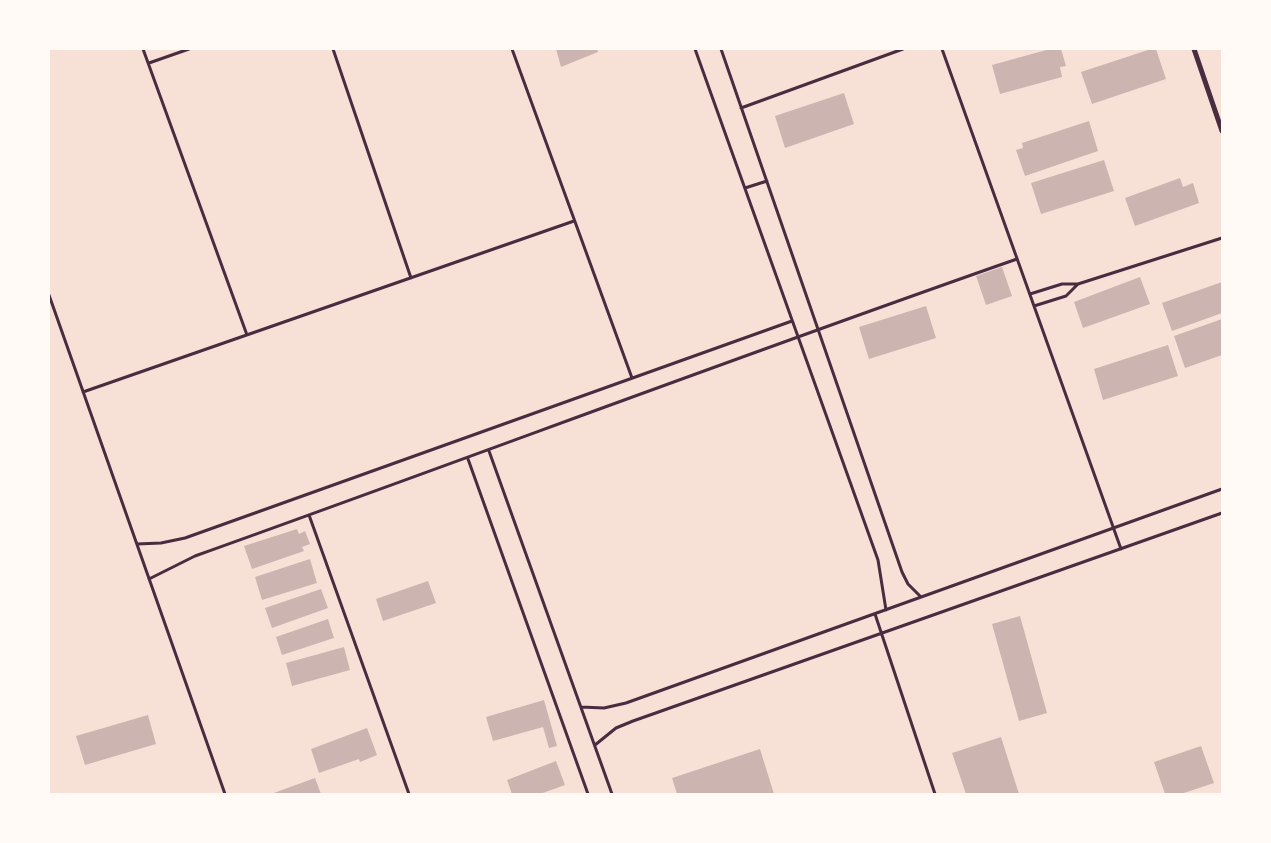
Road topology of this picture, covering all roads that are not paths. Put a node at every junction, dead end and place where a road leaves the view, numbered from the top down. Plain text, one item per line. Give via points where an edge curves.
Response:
1 (143, 49) edge
2 (190, 49) edge
3 (333, 49) edge
4 (512, 49) edge
5 (694, 49) edge
6 (721, 49) edge
7 (903, 49) edge
8 (942, 49) edge
9 (1194, 49) edge
10 (149, 63) junction
11 (741, 108) junction
12 (1222, 130) edge
13 (767, 181) junction
14 (744, 188) junction
15 (574, 221) junction
16 (1222, 238) edge
17 (1017, 259) junction
18 (411, 278) junction
19 (1078, 284) junction
20 (1030, 294) junction
21 (49, 295) edge
22 (1034, 306) junction
23 (792, 321) junction
24 (818, 329) junction
25 (247, 335) junction
26 (798, 336) junction
27 (632, 378) junction
28 (83, 392) junction
29 (489, 451) junction
30 (468, 459) junction
31 (1222, 489) edge
32 (1222, 513) edge
33 (309, 515) junction
34 (1113, 528) junction
35 (137, 544) junction
36 (1120, 549) junction
37 (149, 580) junction
38 (921, 597) junction
39 (886, 610) junction
40 (875, 614) junction
41 (881, 633) junction
42 (581, 708) junction
43 (594, 745) junction
44 (225, 794) edge
45 (410, 794) edge
46 (588, 794) edge
47 (612, 794) edge
48 (935, 794) edge

1 - 10 lane
2 - 10 lane
3 - 18 lane
4 - 15 lane
5 - 14 lane
6 - 11 lane
7 - 11 lane
8 - 17 lane
9 - 12 street
10 - 25 lane
11 - 13 lane
13 - 14 lane
13 - 24 lane
14 - 23 lane
15 - 18 lane
15 - 27 lane
16 - 19 lane
17 - 20 lane
17 - 24 lane
18 - 25 lane
19 - 20 lane via 1062,284
19 - 22 lane via 1066,296
20 - 22 lane
21 - 28 lane
22 - 34 lane
23 - 26 lane
23 - 27 lane
24 - 26 lane
24 - 38 lane via 902,572
25 - 28 lane
26 - 29 lane
26 - 39 lane via 878,560
27 - 35 lane via 185,538
28 - 35 lane
29 - 30 lane
29 - 42 lane
30 - 33 lane
30 - 46 lane
31 - 34 lane
32 - 36 lane
33 - 37 lane via 183,561
33 - 45 lane
34 - 36 lane
34 - 38 lane
35 - 37 lane
36 - 41 lane
37 - 44 lane
38 - 39 lane
39 - 40 lane
40 - 41 lane
40 - 42 lane via 626,703 604,708
41 - 43 lane via 624,724
41 - 48 lane
42 - 43 lane
43 - 47 lane

